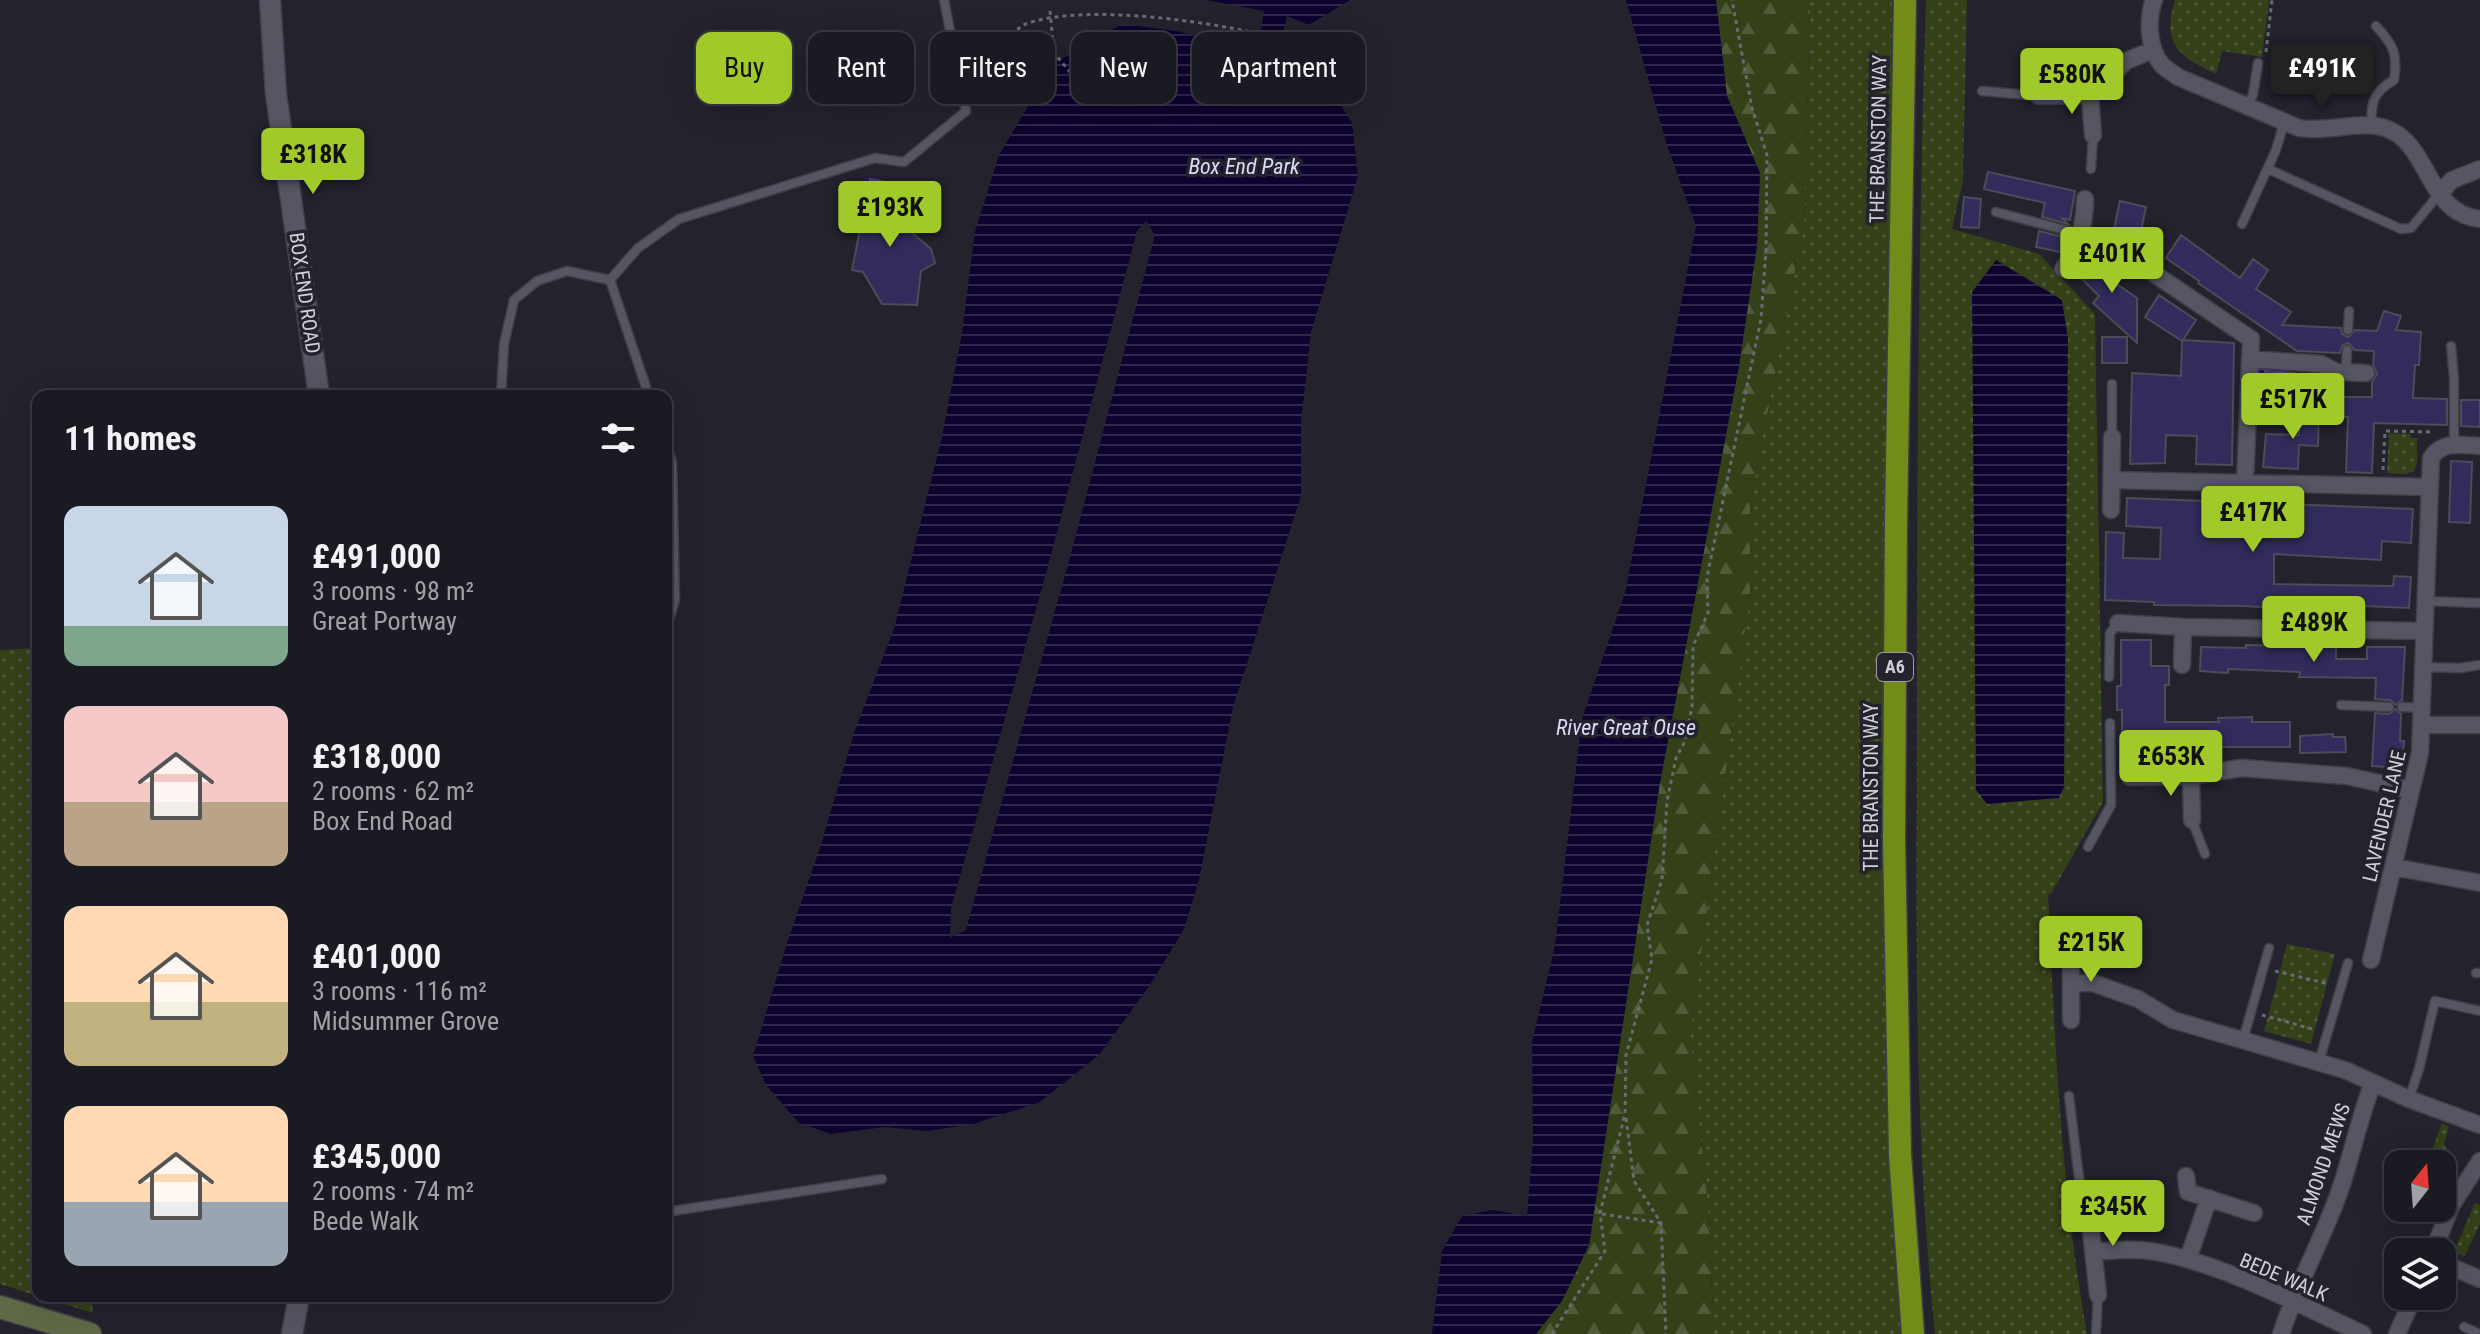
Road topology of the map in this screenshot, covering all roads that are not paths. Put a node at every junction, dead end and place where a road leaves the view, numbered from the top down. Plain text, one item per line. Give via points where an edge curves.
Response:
1 (270, 0) edge
2 (944, 0) edge
3 (1905, 0) edge
4 (2154, 0) edge
5 (2376, 26) dead end
6 (2153, 50) junction
7 (2258, 63) road end
8 (1982, 91) dead end
9 (2090, 95) junction
10 (2039, 96) joint
11 (2247, 108) junction
12 (2284, 123) junction
13 (2371, 126) junction
14 (2093, 135) joint
15 (2091, 169) dead end
16 (2268, 169) junction
17 (2480, 169) edge
18 (2439, 194) junction
19 (2085, 199) dead end
20 (1996, 212) dead end
21 (2480, 219) edge
22 (2242, 224) dead end
23 (2081, 234) junction
24 (2063, 269) dead end
25 (610, 280) junction
26 (2349, 311) dead end
27 (2348, 330) dead end
28 (2451, 346) dead end
29 (2347, 350) dead end
30 (2250, 359) junction
31 (2346, 372) junction
32 (2366, 373) dead end
33 (2112, 384) dead end
34 (318, 390) edge
35 (501, 390) edge
36 (647, 390) edge
37 (2112, 437) joint
38 (2454, 439) junction
39 (2480, 446) edge
40 (672, 463) edge
41 (2111, 480) junction
42 (2245, 482) junction
43 (2429, 487) junction
44 (2111, 510) dead end
45 (2424, 601) junction
46 (2480, 603) edge
47 (672, 609) edge
48 (2118, 623) joint
49 (2183, 627) junction
50 (2424, 631) junction
51 (2182, 665) dead end
52 (2480, 665) edge
53 (2423, 667) junction
54 (2109, 677) dead end
55 (2341, 705) dead end
56 (2389, 707) dead end
57 (2402, 707) dead end
58 (2421, 716) junction
59 (2110, 723) dead end
60 (2480, 725) edge
61 (2191, 776) junction
62 (2130, 777) joint
63 (2110, 778) junction
64 (2410, 790) junction
65 (2192, 820) joint
66 (2088, 847) dead end
67 (2205, 854) dead end
68 (2393, 867) junction
69 (2480, 883) edge
70 (2071, 947) dead end
71 (2269, 948) dead end
72 (2371, 960) dead end
73 (2348, 963) dead end
74 (2071, 983) junction
75 (2480, 1011) edge
76 (2071, 1020) dead end
77 (2243, 1040) junction
78 (2319, 1062) junction
79 (2373, 1083) junction
80 (2069, 1096) dead end
81 (2409, 1099) junction
82 (2480, 1125) edge
83 (2480, 1161) edge
84 (2186, 1176) dead end
85 (882, 1179) dead end
86 (2209, 1198) junction
87 (2088, 1204) joint
88 (672, 1211) edge
89 (2254, 1213) dead end
90 (2438, 1238) edge
91 (2094, 1252) junction
92 (2188, 1259) junction
93 (2456, 1269) edge
94 (2480, 1279) edge
95 (2098, 1295) joint
96 (2292, 1301) junction
97 (298, 1302) edge
98 (0, 1307) edge
99 (2408, 1310) edge
100 (2464, 1327) dead end
101 (90, 1334) edge
102 (292, 1334) edge
103 (1913, 1334) edge
104 (2096, 1334) edge
105 (2281, 1334) edge
106 (2363, 1334) edge
107 (2397, 1334) edge
108 (2480, 1334) edge

1 - 34 street, BOX END ROAD via 276,94
2 - 25 lane via 966,111 904,162 875,158 679,219 638,248
3 - 103 highway, THE BRANSTON WAY / A6 via 1894,841 1900,1155
4 - 6 street
5 - 13 lane via 2397,61 2394,80 2378,89
6 - 9 street via 2126,61
6 - 11 street via 2178,77
7 - 11 lane
8 - 10 lane
9 - 10 street
9 - 14 street
11 - 12 street
12 - 13 street via 2313,131
12 - 16 lane
13 - 18 street via 2398,135 2414,150
14 - 15 lane
16 - 18 lane via 2401,229 2411,228
16 - 22 lane
17 - 18 street via 2452,180
18 - 21 street via 2453,210
19 - 23 street
20 - 23 lane
23 - 24 street
23 - 30 street via 2116,248 2251,339
25 - 35 lane via 567,271 537,281 514,300
25 - 36 lane
26 - 27 lane
28 - 38 lane
29 - 31 lane
30 - 31 street via 2321,364
30 - 42 street
31 - 32 street
33 - 37 lane
37 - 41 street
38 - 39 street
38 - 43 street, LAVENDER LANE via 2431,458
40 - 47 lane
41 - 42 street
41 - 44 street
42 - 43 street
43 - 45 street, LAVENDER LANE
45 - 46 lane
45 - 50 street, LAVENDER LANE
48 - 49 street
48 - 54 lane via 2110,633
49 - 50 street
49 - 51 street
50 - 53 street, LAVENDER LANE
52 - 53 lane
53 - 58 street, LAVENDER LANE
55 - 56 lane
57 - 58 lane
58 - 60 street
58 - 64 street, LAVENDER LANE via 2420,753
59 - 63 lane
61 - 62 street
61 - 64 street via 2241,768 2347,776
61 - 65 street
62 - 63 lane
63 - 66 lane via 2111,805
64 - 68 street, LAVENDER LANE
65 - 67 lane
68 - 69 street
68 - 72 street, LAVENDER LANE
70 - 74 street
71 - 77 lane
73 - 78 lane
74 - 76 street
74 - 77 street via 2093,983 2138,999 2173,1020
75 - 81 lane via 2435,1001
77 - 78 street
78 - 79 street
79 - 81 street
79 - 96 street, ALMOND MEWS via 2339,1191
80 - 87 lane via 2080,1186
81 - 82 street
83 - 90 street via 2451,1206
84 - 86 street via 2188,1192
85 - 88 lane
86 - 89 street
86 - 92 street
87 - 91 street
91 - 92 street, BEDE WALK via 2126,1249
91 - 95 street
92 - 96 street, BEDE WALK
93 - 94 street
95 - 104 lane
96 - 105 street, ALMOND MEWS
96 - 106 street, BEDE WALK
97 - 102 street
98 - 101 main road
99 - 107 street
100 - 108 lane

